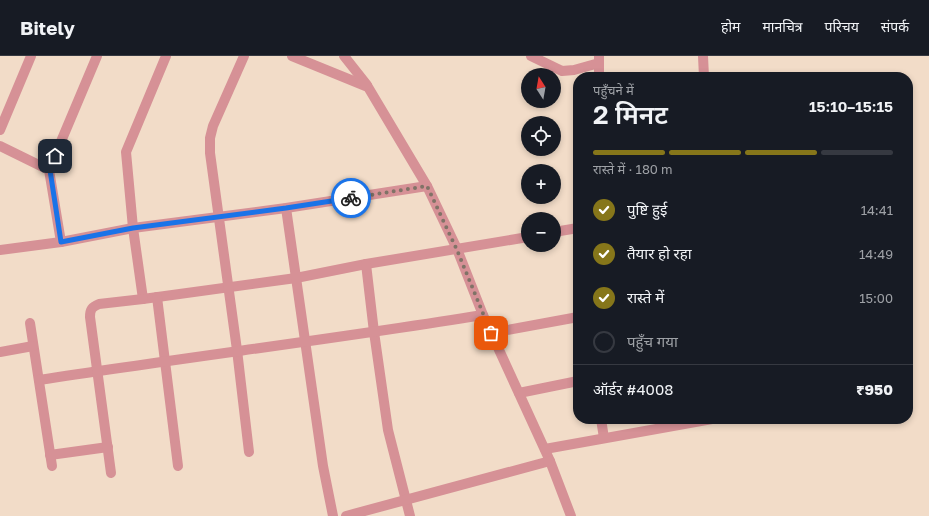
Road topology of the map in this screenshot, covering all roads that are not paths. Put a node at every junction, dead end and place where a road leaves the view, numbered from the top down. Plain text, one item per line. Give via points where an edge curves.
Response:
1 (31, 56) edge
2 (97, 56) edge
3 (166, 56) edge
4 (244, 56) edge
5 (292, 56) edge
6 (344, 56) edge
7 (531, 56) edge
8 (703, 56) edge
9 (599, 60) edge
10 (599, 72) edge
11 (704, 72) edge
12 (368, 87) junction
13 (0, 130) edge
14 (0, 146) edge
15 (50, 170) junction
16 (427, 186) junction
17 (286, 208) junction
18 (219, 217) junction
19 (133, 228) junction
20 (573, 229) edge
21 (561, 231) edge
22 (521, 238) edge
23 (61, 242) junction
24 (0, 250) edge
25 (457, 250) junction
26 (366, 264) junction
27 (296, 278) junction
28 (228, 287) junction
29 (158, 297) junction
30 (143, 299) junction
31 (483, 315) junction
32 (573, 318) edge
33 (30, 323) dead end
34 (374, 332) junction
35 (491, 333) junction
36 (306, 342) junction
37 (33, 346) junction
38 (237, 350) junction
39 (0, 352) edge
40 (165, 361) junction
41 (98, 371) junction
42 (39, 380) junction
43 (573, 382) edge
44 (519, 393) junction
45 (602, 424) edge
46 (668, 424) edge
47 (604, 438) junction
48 (108, 448) junction
49 (545, 449) junction
50 (249, 452) dead end
51 (50, 455) junction
52 (550, 461) junction
53 (52, 466) dead end
54 (178, 466) dead end
55 (111, 473) dead end
56 (406, 501) junction
57 (333, 516) edge
58 (346, 516) edge
59 (410, 516) edge
60 (570, 516) edge

1 - 13 street
2 - 15 street
3 - 19 street via 126,152
4 - 18 street via 210,138
5 - 12 street
6 - 12 street
7 - 9 street via 562,71 574,70
8 - 11 street
9 - 10 street
12 - 16 street
14 - 15 street
15 - 23 street
16 - 17 street
16 - 25 street
17 - 18 street
17 - 27 street
18 - 19 street
18 - 28 street
19 - 23 street
19 - 30 street
20 - 21 street
22 - 25 street
23 - 24 street
25 - 26 street
25 - 31 street
26 - 27 street
26 - 34 street
27 - 28 street
27 - 36 street
28 - 29 street
28 - 38 street
29 - 30 street
29 - 40 street
30 - 41 street via 93,306 90,317
31 - 34 street
31 - 35 street
32 - 35 street
33 - 37 street
34 - 36 street
34 - 56 street via 388,430
35 - 44 street
36 - 38 street
36 - 57 street via 323,466
37 - 39 street
37 - 42 street
38 - 40 street
38 - 50 street
40 - 41 street
40 - 54 street
41 - 42 street
41 - 48 street
42 - 51 street
43 - 44 street
44 - 49 street
45 - 47 street
46 - 47 street
47 - 49 street
48 - 51 street
48 - 55 street
49 - 52 street
51 - 53 street
52 - 56 street
52 - 60 street
56 - 58 street
56 - 59 street

